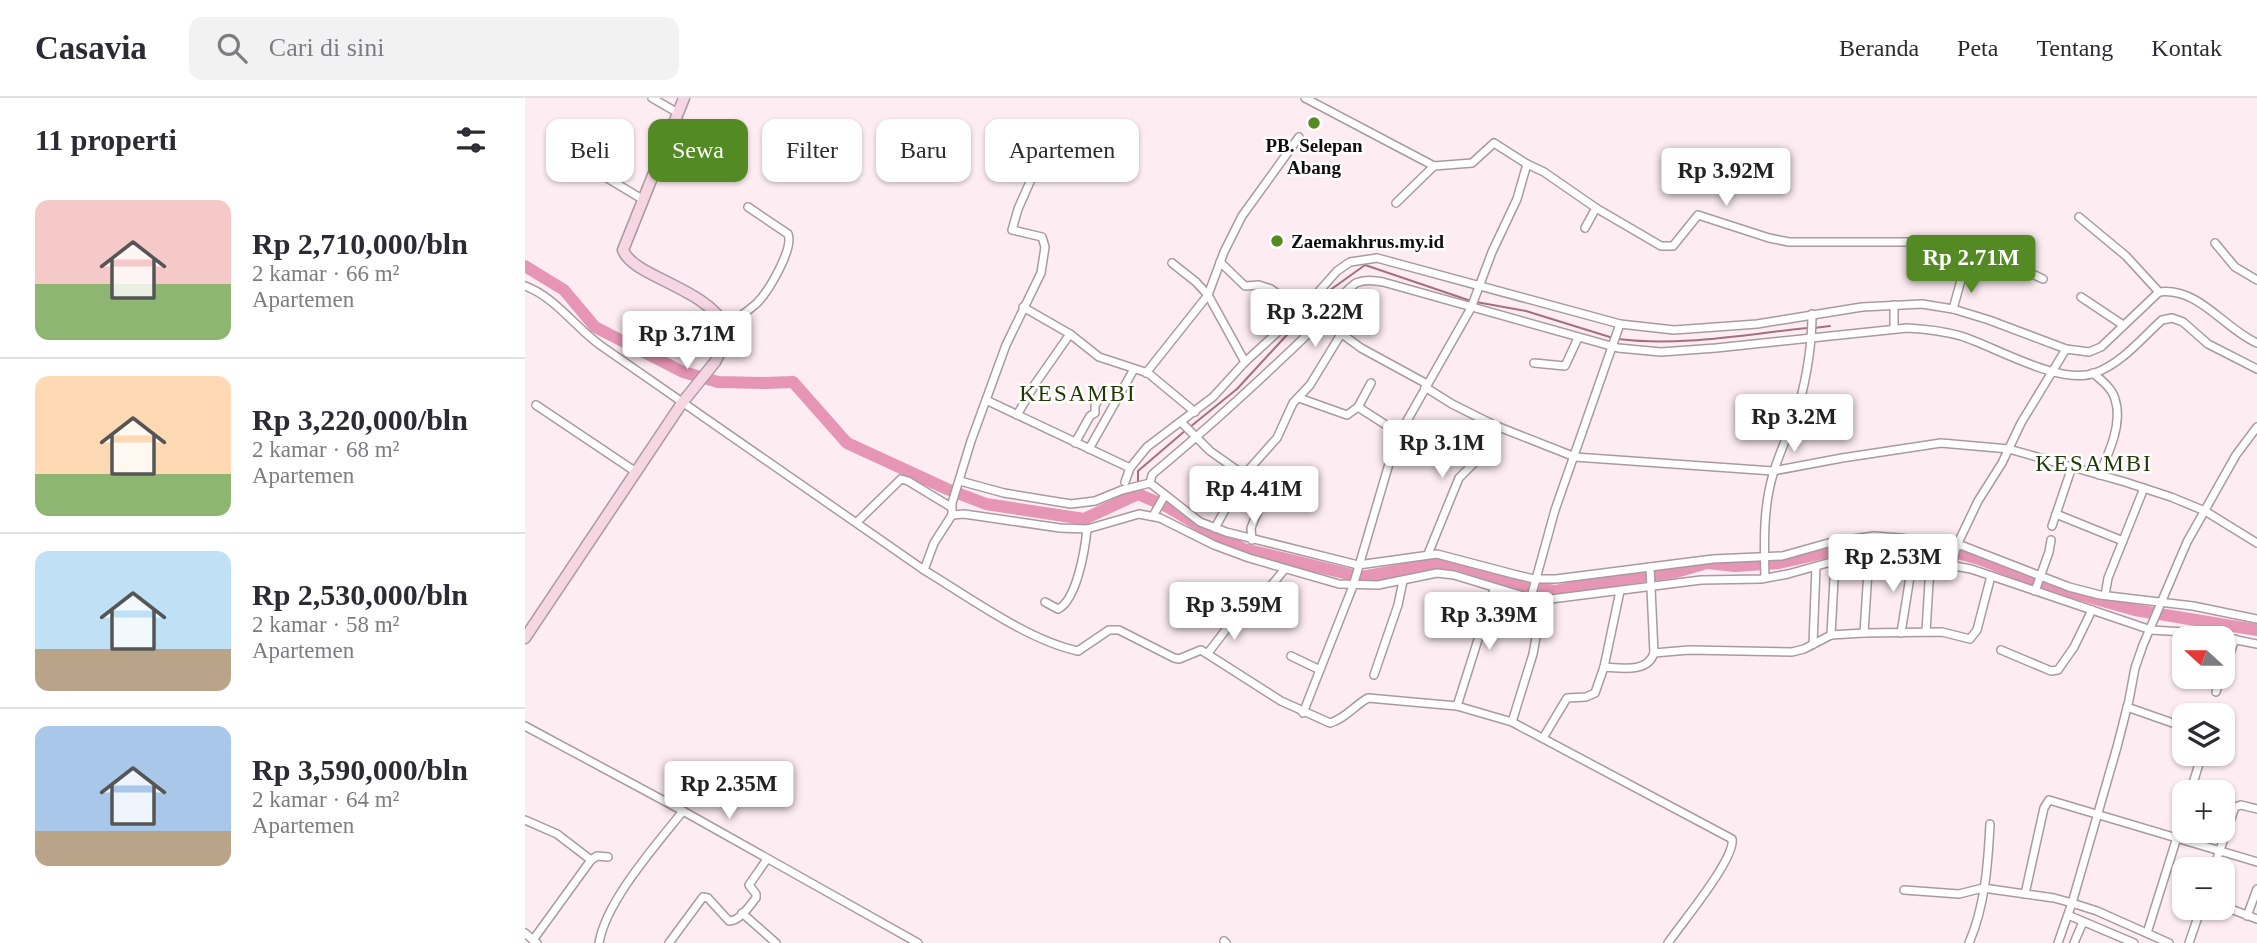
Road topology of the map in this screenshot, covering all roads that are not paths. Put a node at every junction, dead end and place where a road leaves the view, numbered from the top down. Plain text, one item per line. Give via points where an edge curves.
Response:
1 (652, 98) edge
2 (684, 98) edge
3 (1305, 98) edge
4 (678, 113) junction
5 (1299, 137) dead end
6 (1527, 164) junction
7 (1434, 166) junction
8 (614, 182) edge
9 (1030, 182) edge
10 (642, 199) junction
11 (1397, 203) dead end
12 (748, 207) dead end
13 (1596, 208) junction
14 (2079, 217) dead end
15 (1585, 228) dead end
16 (2215, 243) dead end
17 (1220, 262) junction
18 (1172, 263) dead end
19 (1963, 273) dead end
20 (2043, 279) dead end
21 (2257, 280) edge
22 (525, 286) edge
23 (1478, 289) junction
24 (2159, 292) junction
25 (1208, 296) junction
26 (2081, 297) dead end
27 (1894, 305) junction
28 (1023, 307) junction
29 (1471, 307) junction
30 (1305, 309) junction
31 (1953, 309) junction
32 (1812, 317) junction
33 (1322, 319) junction
34 (2123, 325) junction
35 (1620, 326) junction
36 (726, 327) junction
37 (1894, 328) junction
38 (1070, 334) junction
39 (1341, 334) junction
40 (1812, 337) junction
41 (1578, 338) junction
42 (2257, 343) edge
43 (1613, 346) junction
44 (2066, 349) junction
45 (1245, 362) junction
46 (1534, 363) dead end
47 (1134, 369) junction
48 (2257, 369) edge
49 (2054, 371) junction
50 (1146, 373) junction
51 (2093, 373) junction
52 (1371, 383) dead end
53 (1426, 385) junction
54 (1103, 390) dead end
55 (1299, 398) junction
56 (986, 400) junction
57 (683, 402) junction
58 (536, 405) dead end
59 (1357, 407) junction
60 (1195, 412) junction
61 (1017, 415) junction
62 (1183, 424) junction
63 (1494, 425) junction
64 (2257, 427) edge
65 (1400, 434) junction
66 (1194, 437) junction
67 (1075, 443) junction
68 (1089, 449) junction
69 (2009, 449) junction
70 (1574, 457) junction
71 (2072, 467) junction
72 (1130, 468) junction
73 (636, 471) junction
74 (1773, 471) junction
75 (2099, 475) junction
76 (1242, 478) junction
77 (1125, 482) dead end
78 (1149, 483) junction
79 (959, 484) junction
80 (2144, 488) junction
81 (1164, 496) junction
82 (952, 508) junction
83 (2205, 511) junction
84 (1155, 513) junction
85 (2056, 514) junction
86 (857, 522) junction
87 (2052, 526) dead end
88 (1215, 528) junction
89 (1087, 529) junction
90 (1252, 540) junction
91 (2051, 540) dead end
92 (2123, 541) junction
93 (2257, 543) edge
94 (1957, 546) junction
95 (1428, 554) junction
96 (1869, 555) junction
97 (1913, 558) junction
98 (1764, 559) junction
99 (1835, 561) junction
100 (1935, 561) junction
101 (1953, 562) junction
102 (1358, 566) junction
103 (1816, 566) junction
104 (924, 570) junction
105 (1284, 570) junction
106 (1650, 570) junction
107 (1765, 576) junction
108 (1991, 576) junction
109 (2040, 579) junction
110 (1534, 580) junction
111 (1403, 581) junction
112 (1354, 584) junction
113 (1651, 587) junction
114 (1494, 589) junction
115 (2036, 590) junction
116 (1620, 591) junction
117 (1531, 595) junction
118 (2105, 595) junction
119 (1543, 598) junction
120 (1045, 602) dead end
121 (2161, 605) junction
122 (2092, 610) junction
123 (2257, 619) edge
124 (2152, 626) junction
125 (2172, 629) edge
126 (1926, 632) junction
127 (1864, 633) junction
128 (1901, 634) junction
129 (1831, 635) junction
130 (525, 638) edge
131 (2235, 639) edge
132 (2257, 644) edge
133 (1813, 645) junction
134 (2001, 650) dead end
135 (1208, 653) junction
136 (1654, 653) junction
137 (1291, 656) dead end
138 (1604, 667) junction
139 (1320, 670) junction
140 (1374, 674) dead end
141 (1457, 706) junction
142 (2127, 707) junction
143 (1303, 713) junction
144 (1512, 722) junction
145 (2172, 723) edge
146 (525, 726) edge
147 (1543, 738) junction
148 (2257, 809) edge
149 (683, 811) junction
150 (2097, 814) junction
151 (525, 820) edge
152 (1990, 824) dead end
153 (2172, 836) edge
154 (2176, 843) edge
155 (2196, 843) edge
156 (2220, 850) junction
157 (2218, 857) edge
158 (608, 858) dead end
159 (767, 859) junction
160 (591, 860) junction
161 (2257, 862) edge
162 (1983, 888) junction
163 (2257, 889) edge
164 (1904, 890) dead end
165 (2025, 894) junction
166 (2072, 903) junction
167 (2235, 911) edge
168 (742, 913) junction
169 (2247, 916) junction
170 (2076, 919) junction
171 (2257, 919) edge
172 (2197, 920) edge
173 (525, 933) edge
174 (2147, 933) junction
175 (2122, 941) edge
176 (532, 942) edge
177 (599, 943) edge
178 (669, 943) edge
179 (776, 943) edge
180 (918, 943) edge
181 (1668, 943) edge
182 (1969, 943) edge
183 (2058, 943) edge
184 (2074, 943) edge
185 (2134, 943) edge
186 (2169, 943) edge
187 (2189, 943) edge

1 - 4 street
2 - 4 main road
3 - 7 street
4 - 10 main road
5 - 17 street via 1248,206
6 - 7 street via 1494,143 1472,163
6 - 13 street
6 - 23 street
7 - 11 street
8 - 10 street
9 - 28 street via 1012,230 1042,237 1045,242 1041,273
10 - 36 main road via 623,250 628,261 700,300
12 - 36 street via 791,240 765,294
13 - 15 street
13 - 20 street via 1661,246 1673,246 1698,215 1789,242 1943,245 2008,262
14 - 24 street via 2126,256
16 - 21 street via 2235,267
17 - 25 street
17 - 30 street via 1245,286 1271,289
18 - 25 street
19 - 31 street
22 - 57 street via 545,296 585,334
23 - 29 street
23 - 30 street via 1377,258 1362,259 1337,271
23 - 35 street
24 - 34 street
24 - 42 street via 2182,293 2200,302
25 - 45 street
25 - 50 street
26 - 34 street
27 - 31 street
27 - 32 street
27 - 37 street
28 - 38 street
28 - 56 street
29 - 33 street via 1368,280 1358,282
29 - 41 street
29 - 53 street
30 - 33 street
30 - 45 street
31 - 44 street
32 - 35 street via 1674,330
32 - 40 street
33 - 39 street
33 - 66 street
34 - 44 street via 2101,347 2089,352
35 - 43 street
36 - 57 main road via 715,362
37 - 40 street
37 - 49 street via 1963,337
38 - 47 street via 1099,357
38 - 61 street
39 - 53 street
39 - 55 street
40 - 43 street via 1661,352
40 - 74 street via 1799,405
41 - 43 street
41 - 46 street via 1565,366
43 - 70 street
44 - 49 street
45 - 60 street
47 - 50 street
47 - 68 street
48 - 51 street via 2208,344 2172,318 2162,320 2121,359
49 - 51 street via 2083,377
49 - 69 street
50 - 60 street
51 - 75 street via 2115,398 2117,420
52 - 59 street
53 - 63 street
53 - 65 street
54 - 67 street via 1095,413
55 - 59 street via 1343,415
55 - 76 street via 1277,438
56 - 61 street
56 - 79 street
57 - 73 main road
57 - 86 street
58 - 73 street
59 - 65 street
60 - 62 street
61 - 67 street
62 - 66 street
62 - 72 street via 1147,447
63 - 70 street
63 - 95 street via 1476,461 1458,478
64 - 83 street
65 - 102 street via 1388,460
66 - 76 street
66 - 78 street via 1155,471
67 - 68 street
68 - 72 street
69 - 71 street
69 - 74 street via 1941,443
69 - 94 street
70 - 74 street
70 - 110 street
71 - 75 street
71 - 85 street
72 - 77 street
73 - 130 main road
74 - 98 street
75 - 80 street
76 - 88 street
76 - 90 street via 1265,493 1251,528
78 - 79 street via 1071,504
78 - 81 street
79 - 82 street
80 - 83 street
80 - 92 street
81 - 84 street
81 - 88 street
82 - 86 street via 901,479
82 - 89 street via 964,514
82 - 104 street
83 - 93 street
83 - 121 street
84 - 89 street
84 - 105 street via 1213,545
85 - 87 street
85 - 92 street
86 - 104 street
88 - 90 street
89 - 120 street via 1079,571 1063,608
90 - 102 street
91 - 109 street
92 - 118 street
94 - 98 street via 1874,536 1832,541
94 - 101 street
94 - 109 street
95 - 102 street
95 - 110 street
96 - 97 street
96 - 99 street
96 - 127 street
97 - 100 street
97 - 128 street
98 - 106 street via 1724,558
98 - 107 street
99 - 103 street
99 - 129 street
100 - 101 street
100 - 126 street
101 - 108 street
102 - 112 street
103 - 107 street
103 - 133 street
104 - 135 street via 1023,629 1067,649 1078,651 1115,629 1174,658 1197,650
105 - 112 street
105 - 135 street
106 - 110 street
106 - 113 street
107 - 113 street
108 - 115 street
108 - 126 street via 1972,638
109 - 115 street
109 - 118 street
110 - 117 street
111 - 112 street
111 - 114 street via 1437,573
111 - 140 street
112 - 139 street
113 - 116 street
113 - 136 street
114 - 117 street
114 - 141 street
115 - 122 street
116 - 119 street
116 - 138 street
117 - 119 street
118 - 121 street
119 - 144 street via 1533,654
121 - 123 street
121 - 124 street
122 - 124 street
122 - 134 street via 2058,670
124 - 125 street
124 - 142 street via 2134,668
126 - 128 street
127 - 128 street
127 - 129 street
129 - 133 street
131 - 132 street
133 - 136 street via 1793,652
135 - 143 street
136 - 138 street via 1646,666
137 - 139 street
138 - 147 street via 1595,693 1567,698
139 - 143 street
141 - 143 street via 1368,698 1335,723
141 - 144 street
142 - 145 street
142 - 150 street
144 - 147 street
146 - 149 street
147 - 181 street via 1732,839 1726,863
148 - 156 street via 2235,807
149 - 159 street
149 - 177 street via 643,861 604,922
150 - 153 street
150 - 165 street via 2047,800
150 - 166 street
151 - 160 street via 557,834
152 - 162 street
154 - 174 street
155 - 156 street
156 - 157 street
156 - 161 street
158 - 160 street
159 - 168 street via 749,885 756,898
159 - 180 street
160 - 176 street
162 - 164 street via 1959,894
162 - 165 street
162 - 182 street
163 - 169 street
165 - 166 street
166 - 170 street
166 - 174 street
167 - 169 street
168 - 178 street via 729,921 703,897
168 - 179 street
169 - 171 street
170 - 175 street
170 - 183 street
170 - 184 street
172 - 187 street
173 - 176 street
174 - 186 street
175 - 185 street

